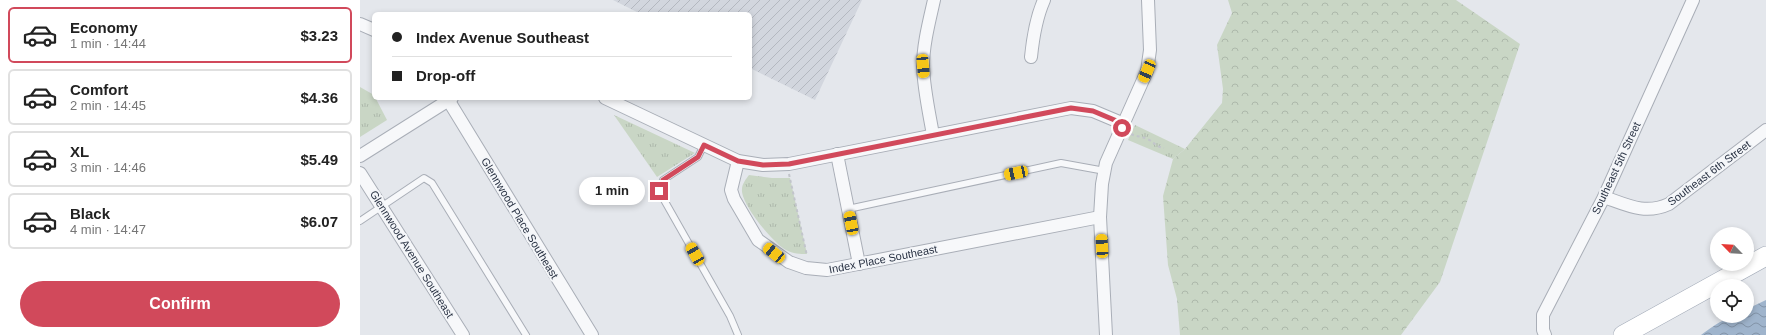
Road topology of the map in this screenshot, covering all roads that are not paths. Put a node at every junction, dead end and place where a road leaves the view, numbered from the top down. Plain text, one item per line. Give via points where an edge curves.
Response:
1 (934, 0) edge
2 (1044, 0) edge
3 (1148, 0) edge
4 (1693, 0) edge
5 (360, 24) edge
6 (372, 29) edge
7 (1031, 57) dead end
8 (447, 100) edge
9 (450, 100) edge
10 (609, 100) edge
11 (1123, 126) junction
12 (1766, 130) edge
13 (933, 135) junction
14 (704, 145) junction
15 (837, 154) junction
16 (360, 156) edge
17 (738, 161) junction
18 (1104, 171) junction
19 (360, 173) edge
20 (1604, 198) junction
21 (382, 207) junction
22 (848, 209) junction
23 (1100, 217) junction
24 (360, 221) edge
25 (1766, 256) edge
26 (859, 264) junction
27 (463, 335) edge
28 (526, 335) edge
29 (592, 335) edge
30 (738, 335) edge
31 (1106, 335) edge
32 (1545, 335) edge
33 (1623, 335) edge

1 - 13 street via 926,33 923,66 926,102
2 - 7 street via 1033,37
3 - 11 street via 1150,50 1147,71
4 - 20 street, Southeast 5th Street
5 - 6 street
8 - 16 street
9 - 29 street, Glennwood Place Southeast
10 - 14 street
11 - 13 street via 1093,111 1071,108
11 - 18 street
12 - 20 street, Southeast 6th Street via 1669,204 1658,209 1643,210
13 - 15 street
14 - 17 street
14 - 30 lane via 698,157 663,180 659,191 730,316
15 - 17 street via 787,164 763,165
15 - 22 street
17 - 26 street, Index Place Southeast via 733,177 732,195 758,240 789,262 810,269 827,270
18 - 22 lane via 1061,163
18 - 23 street
19 - 21 street, Glennwood Avenue Southeast
20 - 32 street, Southeast 5th Street via 1543,315
21 - 24 lane
21 - 27 street, Glennwood Avenue Southeast
21 - 28 lane via 424,178 432,183
22 - 26 street
23 - 26 street, Index Place Southeast
23 - 31 street
25 - 33 main road

